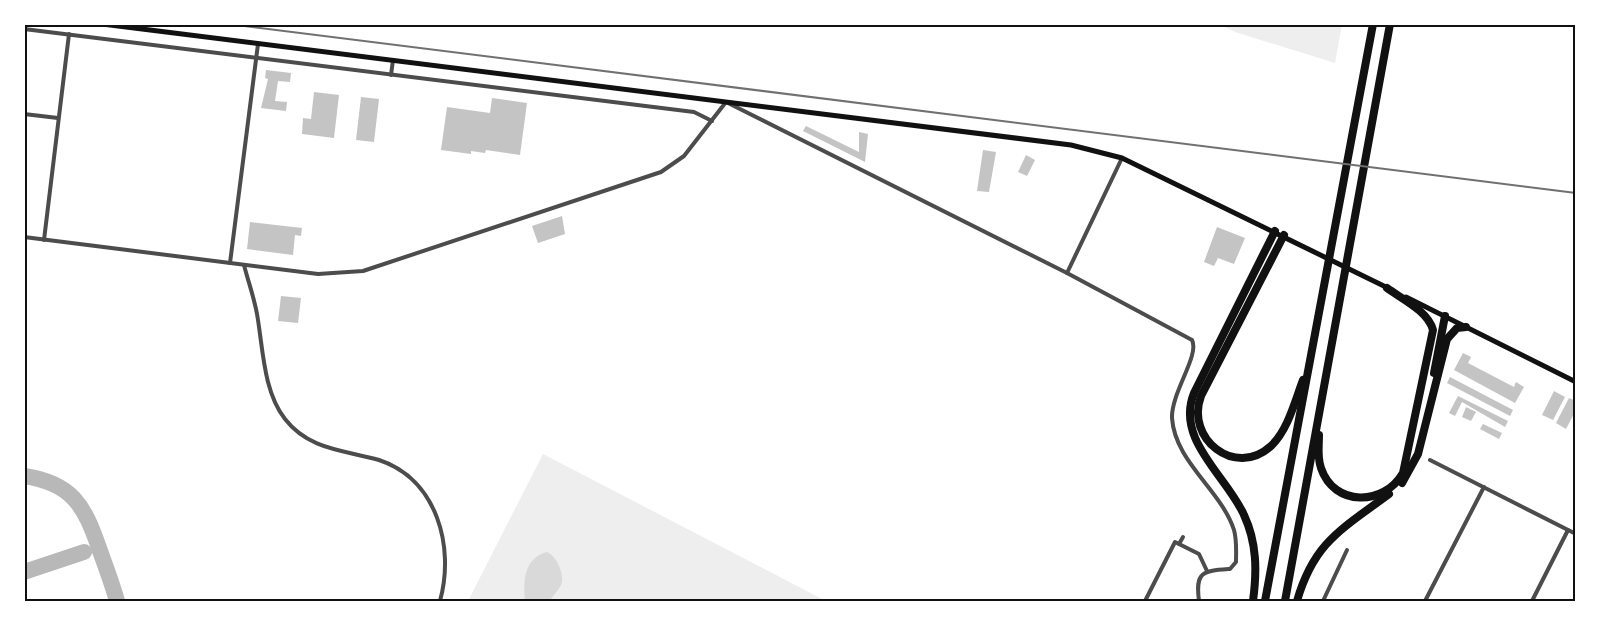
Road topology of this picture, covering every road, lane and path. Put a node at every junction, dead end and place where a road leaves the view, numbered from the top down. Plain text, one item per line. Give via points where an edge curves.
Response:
1 (102, 24) edge
2 (1373, 24) edge
3 (1390, 24) edge
4 (24, 29) edge
5 (69, 34) junction
6 (258, 44) junction
7 (256, 58) junction
8 (393, 60) junction
9 (391, 75) junction
10 (726, 102) junction
11 (24, 114) edge
12 (58, 118) junction
13 (712, 121) junction
14 (1122, 158) junction
15 (1275, 231) junction
16 (1284, 235) junction
17 (24, 237) edge
18 (44, 240) junction
19 (230, 263) junction
20 (244, 265) junction
21 (1067, 273) junction
22 (1387, 288) junction
23 (1445, 316) junction
24 (1466, 327) junction
25 (1433, 330) junction
26 (1311, 356) junction
27 (1576, 382) edge
28 (1321, 403) junction
29 (1418, 454) junction
30 (1430, 460) dead end
31 (1484, 487) junction
32 (1568, 530) junction
33 (1576, 534) edge
34 (1183, 537) dead end
35 (1179, 544) junction
36 (1347, 550) dead end
37 (1207, 571) junction
38 (440, 601) edge
39 (1145, 601) edge
40 (1199, 601) edge
41 (1253, 601) edge
42 (1265, 601) edge
43 (1285, 601) edge
44 (1297, 601) edge
45 (1323, 601) edge
46 (1425, 601) edge
47 (1532, 601) edge

1 - 6 main road
2 - 26 highway
3 - 28 highway
4 - 5 street
5 - 7 street
5 - 12 street
6 - 7 street
6 - 8 main road
7 - 9 street
7 - 19 street
8 - 9 street
8 - 10 main road
9 - 13 street via 694,112
10 - 13 street
10 - 14 main road via 1071,145
10 - 21 street
11 - 12 street
12 - 18 street
13 - 20 street via 684,156 661,172 374,268 329,274
14 - 15 main road
14 - 21 street
15 - 16 main road
15 - 41 highway via 1194,393 1189,415 1194,437 1249,526 1256,563
16 - 22 main road
16 - 26 highway via 1199,400 1198,421 1206,440 1223,454 1236,458 1251,457 1269,447 1279,437 1292,409
17 - 18 street
18 - 19 street
19 - 20 street
20 - 38 street via 256,307 269,384 279,410 309,440 325,448 384,462 419,487 430,503 441,533 445,570
21 - 37 street via 1192,340 1194,351 1177,389 1172,412 1177,438 1226,513 1236,540 1236,562 1230,569
22 - 23 main road
22 - 25 highway via 1422,313
23 - 24 main road
23 - 25 highway
23 - 29 highway
24 - 27 main road
24 - 29 highway via 1457,328 1447,339
25 - 28 highway via 1403,473 1386,492 1358,498 1338,491 1328,481 1318,455
26 - 42 highway
28 - 43 highway
29 - 44 highway via 1397,488 1323,546 1305,574
30 - 31 street
31 - 32 street
31 - 46 street
32 - 33 street
32 - 47 street
34 - 35 street
35 - 37 street via 1199,554
35 - 39 street via 1175,542
36 - 45 street
37 - 40 street via 1198,580

